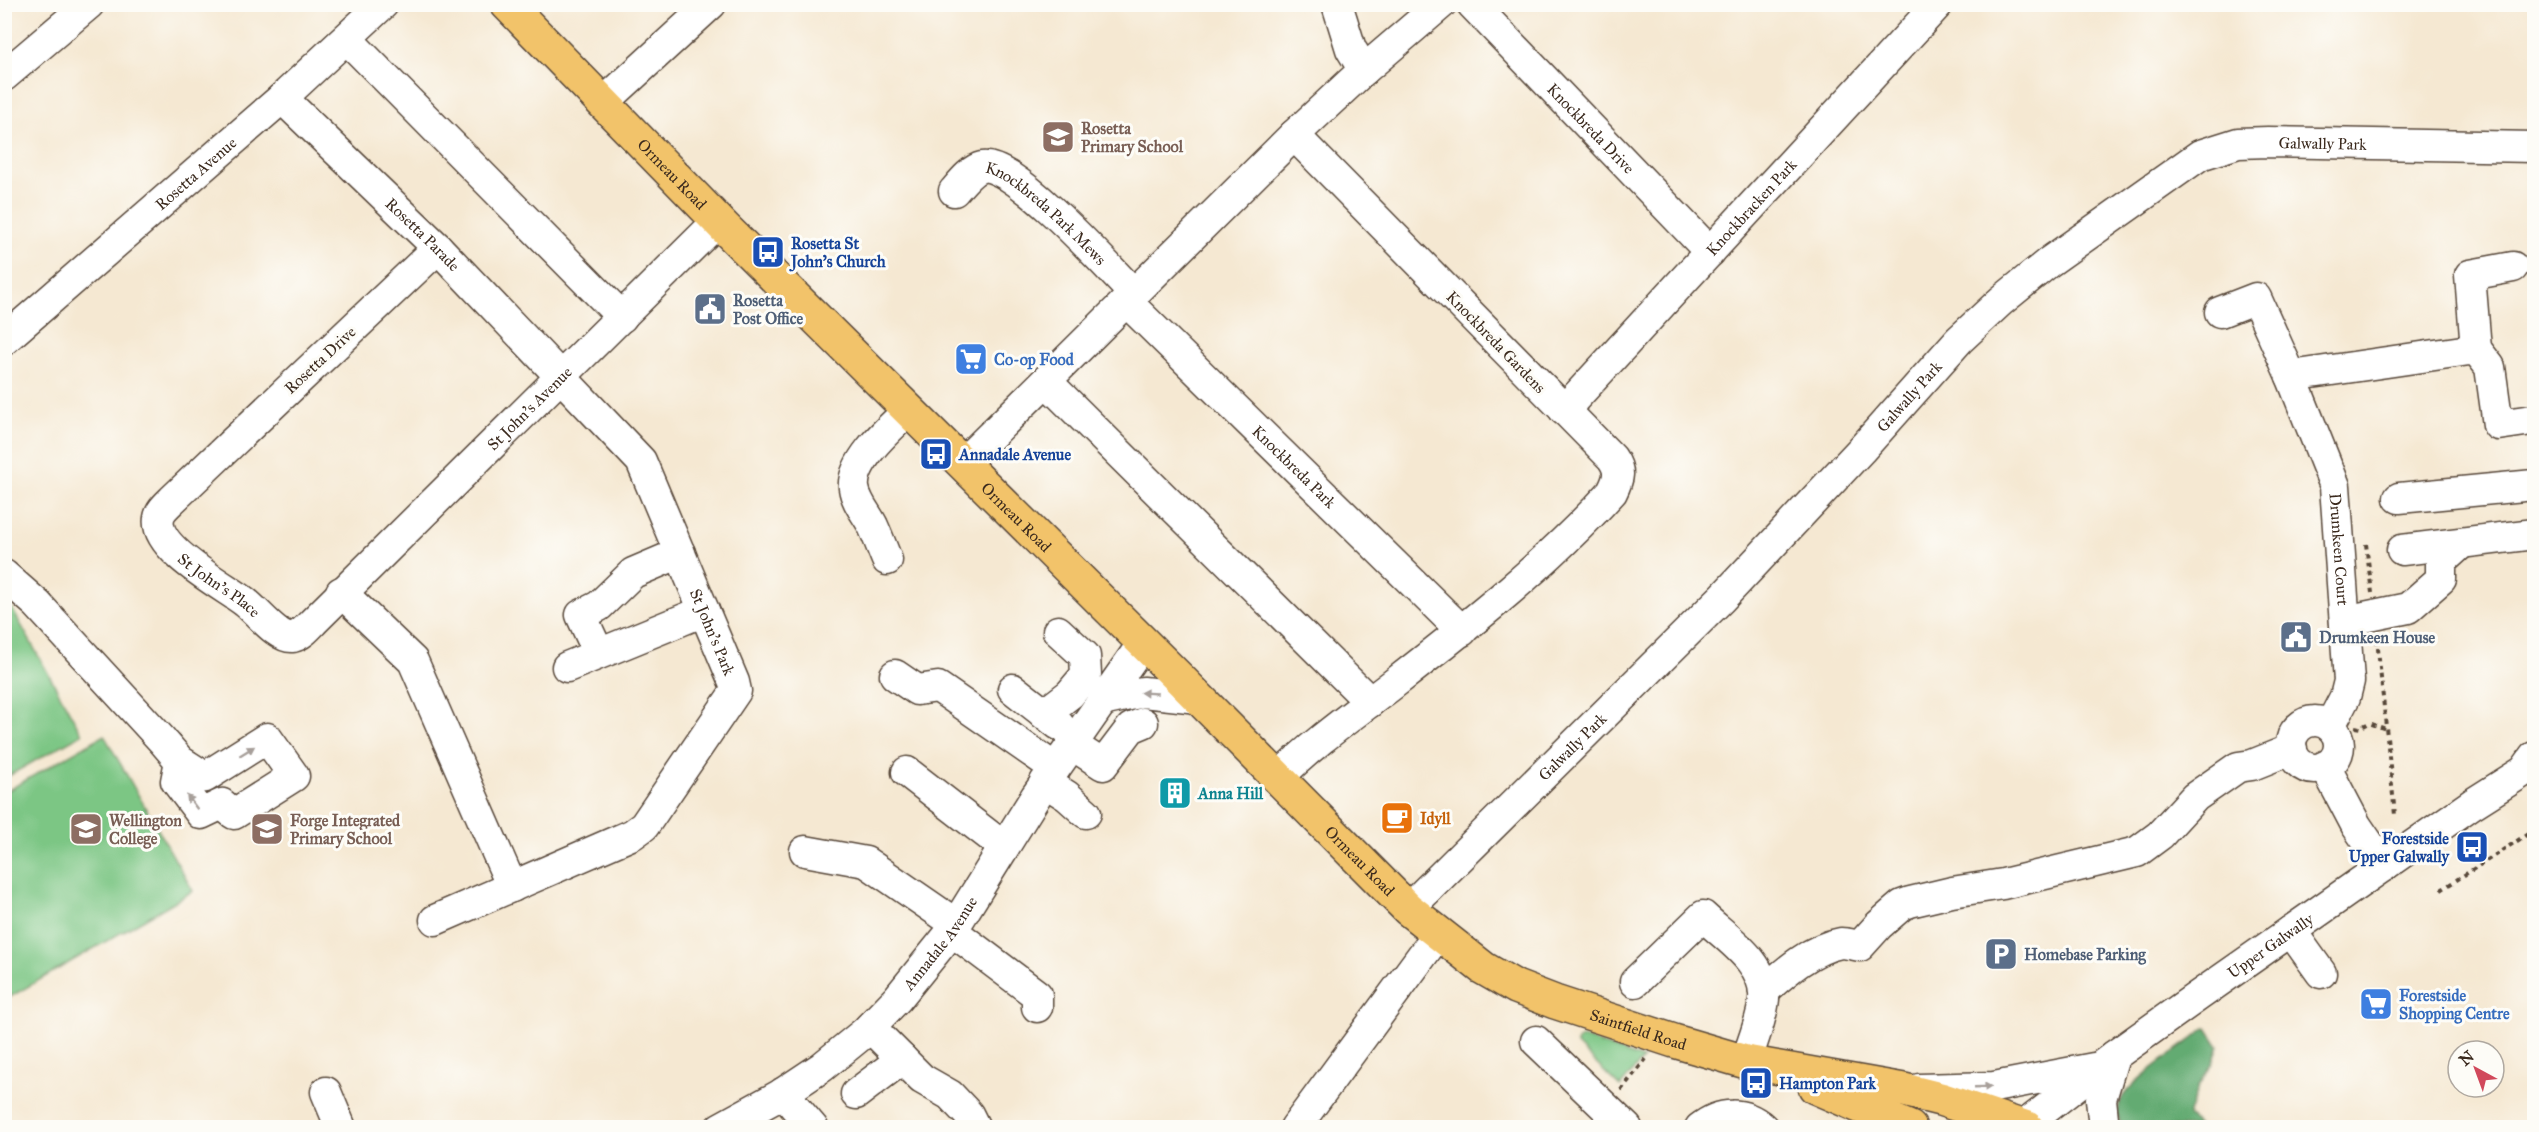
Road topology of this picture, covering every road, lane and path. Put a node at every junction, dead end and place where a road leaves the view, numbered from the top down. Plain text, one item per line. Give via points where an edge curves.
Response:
1 (89, 4) edge
2 (383, 4) edge
3 (507, 4) edge
4 (711, 4) edge
5 (1337, 4) edge
6 (1441, 4) edge
7 (1472, 4) edge
8 (1938, 4) edge
9 (347, 39) junction
10 (1364, 69) junction
11 (4, 76) edge
12 (282, 98) junction
13 (603, 103) junction
14 (1294, 135) junction
15 (2535, 147) edge
16 (954, 190) dead end
17 (718, 221) junction
18 (438, 248) junction
19 (1710, 252) junction
20 (2513, 267) dead end
21 (1130, 297) junction
22 (2220, 312) dead end
23 (622, 317) junction
24 (4, 340) edge
25 (2476, 349) junction
26 (562, 375) junction
27 (2291, 376) junction
28 (1046, 381) junction
29 (909, 410) junction
30 (1564, 411) junction
31 (2532, 420) dead end
32 (962, 464) junction
33 (202, 472) joint
34 (2535, 485) edge
35 (2398, 498) dead end
36 (2535, 534) edge
37 (2462, 543) junction
38 (2402, 550) dead end
39 (680, 553) junction
40 (887, 560) dead end
41 (4, 575) edge
42 (341, 592) junction
43 (704, 611) junction
44 (2345, 621) junction
45 (1058, 631) dead end
46 (1462, 631) junction
47 (594, 643) dead end
48 (1143, 643) junction
49 (567, 667) dead end
50 (895, 675) dead end
51 (1012, 689) dead end
52 (1198, 698) junction
53 (1102, 701) junction
54 (1370, 702) junction
55 (1044, 714) junction
56 (1143, 723) dead end
57 (2341, 726) junction
58 (2386, 729) dead end
59 (1073, 741) junction
60 (2292, 749) junction
61 (180, 761) junction
62 (2325, 766) junction
63 (2531, 766) edge
64 (908, 772) dead end
65 (1050, 775) junction
66 (205, 777) junction
67 (1278, 778) junction
68 (222, 804) junction
69 (1086, 813) dead end
70 (2535, 830) edge
71 (1004, 848) junction
72 (805, 851) dead end
73 (2384, 866) junction
74 (512, 887) junction
75 (2441, 891) dead end
76 (1408, 909) junction
77 (435, 920) dead end
78 (954, 928) junction
79 (2291, 931) junction
80 (1438, 934) junction
81 (2321, 973) dead end
82 (1635, 982) dead end
83 (1516, 987) joint
84 (1764, 991) junction
85 (1037, 1007) dead end
86 (870, 1027) junction
87 (1536, 1041) dead end
88 (1649, 1055) dead end
89 (902, 1059) junction
90 (2106, 1061) junction
91 (1755, 1063) junction
92 (1839, 1078) junction
93 (1904, 1090) junction
94 (326, 1092) dead end
95 (783, 1093) junction
96 (856, 1094) dead end
97 (1615, 1098) dead end
98 (2024, 1127) edge
99 (341, 1128) edge
100 (720, 1128) edge
101 (813, 1128) edge
102 (975, 1128) edge
103 (1295, 1128) edge
104 (1627, 1128) edge
105 (1700, 1128) edge
106 (1763, 1128) edge
107 (1910, 1128) edge
108 (1963, 1128) edge
109 (2104, 1128) edge

1 - 11 street
2 - 9 street, Rosetta Avenue
3 - 13 main road, Ormeau Road
4 - 13 street
5 - 10 street via 1351,49
6 - 10 street
7 - 19 street, Knockbreda Drive
8 - 19 street, Knockbracken Park
9 - 12 street, Rosetta Avenue
9 - 23 street
10 - 14 street
12 - 18 street, Rosetta Parade
12 - 24 street, Rosetta Avenue
13 - 17 main road, Ormeau Road
14 - 21 street
14 - 30 street, Knockbreda Gardens
15 - 76 street, Galwally Park via 2268,142 2238,143 2200,155 2049,262 1959,340 1722,598
16 - 21 street, Knockbreda Park Mews via 976,170 984,166 995,169 1047,206
17 - 23 street, St John's Avenue
17 - 29 main road, Ormeau Road
18 - 26 street, Rosetta Parade
18 - 33 street, Rosetta Drive
19 - 30 street, Knockbracken Park
20 - 25 street via 2470,275
21 - 28 street
21 - 46 street, Knockbreda Park
22 - 27 street, Drumkeen Court via 2256,298
23 - 26 street, St John's Avenue
25 - 27 street
25 - 31 street via 2490,367 2498,425
26 - 39 street, St John's Park via 641,460
26 - 42 street, St John's Avenue
27 - 44 street, Drumkeen Court via 2335,486
28 - 32 street
28 - 54 street
29 - 32 main road, Ormeau Road
29 - 40 street via 878,441 855,480 859,502 884,520
30 - 46 street, Knockbreda Gardens via 1612,458 1619,468 1619,479 1612,492 1552,555
32 - 48 main road, Ormeau Road
33 - 42 street, St John's Place via 159,519 164,537 200,572 245,602 273,628 293,637
34 - 35 street
36 - 37 street
37 - 38 street
37 - 44 street via 2441,562 2440,579 2408,608
39 - 43 street, St John's Park
39 - 47 street via 633,573 599,606 581,615
41 - 61 street via 37,604
42 - 74 street via 413,661
43 - 49 street
43 - 74 street, St John's Park via 736,691 644,826
44 - 57 street, Drumkeen Court via 2349,681
45 - 55 street via 1085,656 1086,675 1070,694
46 - 54 street
48 - 52 main road, Ormeau Road
48 - 53 street, Annadale Avenue
50 - 65 street via 917,690 938,687
51 - 55 street
52 -> 53 street via 1143,692
52 - 67 main road, Ormeau Road
53 - 59 street, Annadale Avenue
54 - 67 street via 1295,760
55 - 59 street
56 - 59 street via 1131,728 1103,765
57 - 58 path via 2360,728 2369,723
57 - 60 street via 2316,721 2303,724 2294,735
57 - 62 street via 2336,755
59 - 65 street, Annadale Avenue
60 - 62 street via 2304,766
60 - 84 street via 2238,767 2195,797 2153,841 2137,852 1910,902 1879,924 1860,946 1842,943 1822,950 1801,961
61 - 66 street
68 -> 61 street via 201,814 176,781
62 - 73 street via 2368,846
63 - 73 street, Upper Galwally
64 - 71 street
65 - 69 street
65 - 71 street, Annadale Avenue
66 - 68 street
66 -> 68 street via 267,738 294,776 234,814
67 - 76 main road, Ormeau Road
70 - 75 path
71 - 78 street, Annadale Avenue
72 - 78 street via 866,862
73 - 79 street, Upper Galwally
74 - 77 street, St John's Park
76 - 80 main road, Ormeau Road
78 - 85 street via 1037,995
78 - 86 street, Annadale Avenue
79 - 81 street
79 - 90 street, Upper Galwally
80 - 83 main road, Ormeau Road
80 - 103 street
82 - 84 street via 1703,916 1756,968
83 - 91 main road, Saintfield Road via 1653,1034
84 - 91 street
86 - 89 street
86 - 95 street, Annadale Avenue
87 - 104 street
88 - 97 path
89 - 96 street
89 - 102 street via 922,1079 950,1095
93 -> 90 street via 1994,1087
90 - 98 street, Upper Galwally
90 - 109 street via 2101,1099
91 - 92 main road, Saintfield Road
91 - 107 main road, Saintfield Road
92 - 93 main road, Saintfield Road
92 - 108 main road
93 - 98 main road, Saintfield Road
94 - 99 street
95 - 100 street, Annadale Avenue
95 - 101 street
105 - 106 street via 1727,1115 1750,1119

